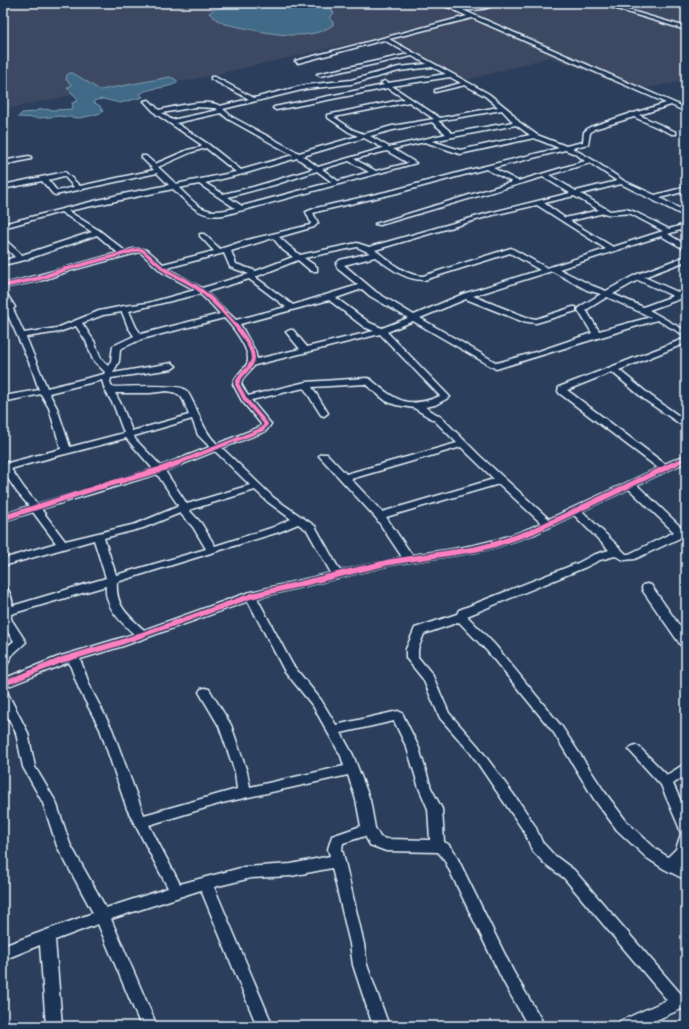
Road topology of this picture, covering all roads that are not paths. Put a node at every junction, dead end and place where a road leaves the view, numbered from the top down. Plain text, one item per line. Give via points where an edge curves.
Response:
1 (443, 3) edge
2 (495, 3) edge
3 (599, 3) edge
4 (456, 9) junction
5 (472, 16) junction
6 (686, 29) edge
7 (384, 38) junction
8 (414, 54) junction
9 (298, 62) dead end
10 (434, 65) junction
11 (320, 74) dead end
12 (452, 75) junction
13 (371, 76) junction
14 (213, 78) dead end
15 (467, 83) junction
16 (388, 86) junction
17 (437, 91) dead end
18 (254, 100) junction
19 (409, 100) junction
20 (146, 101) dead end
21 (669, 104) junction
22 (276, 108) dead end
23 (504, 108) junction
24 (222, 109) junction
25 (686, 110) edge
26 (158, 112) junction
27 (632, 114) junction
28 (437, 120) junction
29 (171, 122) junction
30 (517, 123) junction
31 (674, 133) dead end
32 (366, 136) junction
33 (452, 136) junction
34 (535, 136) junction
35 (426, 141) junction
36 (206, 145) junction
37 (566, 148) junction
38 (388, 149) junction
39 (299, 156) junction
40 (144, 157) dead end
41 (28, 158) dead end
42 (350, 159) junction
43 (591, 161) junction
44 (3, 163) edge
45 (487, 167) junction
46 (317, 168) junction
47 (155, 169) junction
48 (241, 172) junction
49 (375, 173) junction
50 (544, 175) junction
51 (43, 178) junction
52 (200, 182) junction
53 (622, 182) junction
54 (337, 183) junction
55 (518, 183) junction
56 (3, 187) edge
57 (78, 187) junction
58 (175, 187) junction
59 (686, 189) edge
60 (575, 193) junction
61 (223, 196) junction
62 (655, 197) junction
63 (538, 202) junction
64 (242, 209) junction
65 (62, 210) junction
66 (606, 211) junction
67 (686, 215) edge
68 (564, 220) junction
69 (378, 224) dead end
70 (3, 226) edge
71 (686, 226) edge
72 (98, 232) junction
73 (664, 232) junction
74 (202, 235) dead end
75 (275, 236) junction
76 (3, 240) edge
77 (369, 248) junction
78 (686, 248) edge
79 (611, 249) junction
80 (223, 251) junction
81 (124, 254) junction
82 (377, 254) junction
83 (22, 258) junction
84 (299, 258) junction
85 (686, 258) edge
86 (3, 263) edge
87 (162, 267) junction
88 (314, 269) dead end
89 (548, 269) junction
90 (253, 275) junction
91 (638, 277) junction
92 (3, 286) edge
93 (362, 286) junction
94 (202, 291) junction
95 (607, 294) junction
96 (3, 295) edge
97 (683, 295) edge
98 (466, 296) junction
99 (330, 297) junction
100 (124, 308) junction
101 (291, 308) junction
102 (573, 309) dead end
103 (642, 310) junction
104 (6, 311) edge
105 (225, 315) junction
106 (658, 317) junction
107 (412, 318) junction
108 (76, 322) junction
109 (235, 323) junction
110 (382, 331) junction
111 (290, 332) dead end
112 (597, 334) junction
113 (686, 334) edge
114 (21, 336) junction
115 (139, 337) junction
116 (686, 340) edge
117 (677, 344) junction
118 (304, 350) junction
119 (686, 350) edge
120 (252, 363) junction
121 (172, 366) dead end
122 (613, 369) junction
123 (107, 374) junction
124 (306, 385) junction
125 (109, 390) junction
126 (45, 391) junction
127 (3, 399) edge
128 (245, 399) junction
129 (417, 406) junction
130 (324, 413) dead end
131 (194, 416) junction
132 (686, 425) edge
133 (129, 433) junction
134 (463, 444) junction
135 (216, 448) junction
136 (66, 449) junction
137 (324, 456) dead end
138 (685, 462) edge
139 (4, 466) edge
140 (664, 468) junction
141 (158, 470) junction
142 (344, 478) junction
143 (502, 480) junction
144 (630, 484) junction
145 (256, 486) junction
146 (35, 507) junction
147 (182, 508) junction
148 (576, 511) junction
149 (380, 516) junction
150 (3, 518) edge
151 (297, 520) junction
152 (548, 524) junction
153 (683, 535) edge
154 (98, 536) junction
155 (62, 545) junction
156 (212, 550) junction
157 (617, 552) junction
158 (409, 559) junction
159 (3, 564) edge
160 (336, 575) junction
161 (112, 580) junction
162 (647, 588) dead end
163 (3, 590) edge
164 (251, 596) junction
165 (6, 612) junction
166 (461, 617) junction
167 (141, 634) junction
168 (686, 644) edge
169 (73, 657) junction
170 (3, 662) edge
171 (3, 684) edge
172 (205, 692) dead end
173 (3, 695) edge
174 (333, 730) junction
175 (635, 750) dead end
176 (686, 768) edge
177 (352, 769) junction
178 (666, 782) junction
179 (244, 793) junction
180 (140, 822) junction
181 (368, 829) junction
182 (686, 831) edge
183 (686, 837) edge
184 (437, 846) junction
185 (337, 861) junction
186 (669, 865) junction
187 (686, 874) edge
188 (205, 883) junction
189 (177, 891) junction
190 (102, 915) junction
191 (47, 936) junction
192 (3, 953) edge
193 (683, 1001) edge
194 (645, 1022) edge
195 (54, 1026) edge
196 (149, 1026) edge
197 (265, 1026) edge
198 (381, 1026) edge
199 (537, 1026) edge
200 (625, 1026) edge

1 - 4 street
2 - 4 street via 465,10
3 - 6 street
4 - 5 street
5 - 7 street
5 - 21 street
7 - 8 street
7 - 9 street
8 - 10 street
8 - 11 street
10 - 12 street
10 - 13 street via 399,69
12 - 15 street
12 - 16 street
13 - 16 street
13 - 18 street via 351,82 306,87
14 - 18 street
15 - 17 street
15 - 23 street
16 - 19 street
16 - 22 street
18 - 24 street
19 - 28 street
19 - 32 street via 329,116 351,131
20 - 26 street
21 - 25 street
21 - 27 street
23 - 28 street
23 - 30 street
24 - 26 street via 213,105 195,105
24 - 29 street
24 - 39 street via 230,118
26 - 29 street
27 - 31 street
27 - 37 street via 592,128 587,132 587,142
28 - 32 street via 392,128
28 - 33 street
29 - 36 street
30 - 33 street
30 - 34 street
32 - 38 street
32 - 39 street
33 - 35 street
34 - 35 street via 460,152
34 - 37 street
35 - 38 street
36 - 47 street
36 - 48 street
37 - 43 street
37 - 45 street
38 - 42 street
38 - 49 street via 413,163
39 - 46 street
39 - 48 street
40 - 47 street
41 - 44 street
42 - 46 street
42 - 49 street
43 - 50 street
43 - 53 street
45 - 55 street
45 - 75 street via 395,192 318,209 309,212 315,223 312,226
46 - 54 street
46 - 61 street
47 - 57 street
47 - 58 street
48 - 52 street
49 - 54 street
50 - 55 street
50 - 60 street
51 - 56 street
51 - 57 street via 67,174
51 - 57 street via 55,193
52 - 58 street
52 - 61 street
53 - 60 street
53 - 62 street
54 - 64 street
55 - 69 street
58 - 64 street via 201,212 214,214
58 - 65 street
59 - 62 street
60 - 63 street
60 - 66 street
61 - 64 street
62 - 67 street
63 - 68 street
63 - 77 street
65 - 70 street
65 - 72 street
66 - 68 street
66 - 73 street via 633,212
68 - 79 street
71 - 73 street
72 - 81 street
72 - 83 street
73 - 78 street
73 - 79 street
74 - 80 street
75 - 80 street
75 - 84 street
76 - 83 street
77 - 82 street
77 - 84 street via 357,245
79 - 89 street
80 - 87 street
80 - 90 street via 233,265
81 - 87 street via 140,250
81 - 92 street
82 - 89 street via 396,268 420,279 511,250
82 - 93 street via 340,264
83 - 86 street
84 - 88 street
84 - 90 street
85 - 91 street
87 - 94 street
89 - 95 street
89 - 98 street
90 - 94 street
90 - 101 street
91 - 95 street
91 - 97 street
93 - 99 street
93 - 107 street
94 - 100 street via 154,304
94 - 105 street
95 - 103 street
95 - 112 street via 582,310
96 - 104 street via 11,307
97 - 103 street
98 - 102 street via 524,319 536,321
98 - 107 street
99 - 101 street
99 - 110 street via 367,325
100 - 108 street
100 - 115 street
101 - 109 street
103 - 106 street
104 - 114 street
105 - 109 street
105 - 115 street
106 - 112 street
106 - 113 street
107 - 110 street
107 - 112 street via 496,366 542,354
108 - 114 street via 59,330
108 - 123 street via 90,341 96,360
109 - 120 street via 251,351
110 - 118 street
110 - 129 street via 446,397
111 - 118 street
114 - 126 street
115 - 123 street via 116,348 115,360
116 - 117 street
117 - 119 street
117 - 122 street
118 - 120 street
120 - 128 street via 237,380
121 - 123 street
122 - 132 street
122 - 140 street via 562,391
123 - 125 street
123 - 126 street
124 - 128 street
124 - 129 street via 363,380 389,399
124 - 130 street
125 - 131 street via 175,388 185,395
125 - 133 street
126 - 127 street
126 - 136 street via 61,429
128 - 135 street via 266,427
129 - 134 street via 438,419
131 - 133 street
131 - 135 street via 203,435
133 - 136 street via 76,449
133 - 141 street via 140,451
134 - 142 street
134 - 143 street
135 - 141 street
135 - 145 street
136 - 139 street
137 - 142 street
138 - 140 street
139 - 146 street
140 - 144 street
141 - 146 street
141 - 147 street via 183,505
142 - 149 street
143 - 149 street
143 - 152 street
144 - 148 street
144 - 153 street
145 - 147 street
145 - 151 street
146 - 150 street
146 - 155 street
147 - 154 street via 139,526
147 - 156 street
148 - 152 street
148 - 157 street
149 - 158 street
151 - 156 street
151 - 160 street via 310,528
152 - 158 street via 483,548
153 - 157 street via 631,556 624,557
154 - 155 street
154 - 161 street
155 - 159 street
156 - 161 street
157 - 166 street via 597,557 463,613
158 - 160 street
160 - 164 street
161 - 165 street
161 - 167 street via 111,592 114,603 122,616
162 - 168 street
163 - 165 street via 7,603
164 - 167 street
164 - 174 street via 288,667 317,703
165 - 170 street via 5,619 20,642 7,653
166 - 186 street via 491,648 558,730 622,826 652,854
166 - 193 street via 419,631 412,649 412,658 428,678 444,715 487,767 530,830 537,846 569,874
167 - 169 street
169 - 171 street
169 - 180 street via 85,689 106,729
172 - 179 street via 225,725 241,772
173 - 190 street via 22,733 29,767 49,802 64,846
174 - 177 street via 348,755
174 - 184 street via 398,716 413,748 425,788 435,809
175 - 178 street
176 - 178 street
177 - 179 street
177 - 181 street via 363,800
178 - 182 street
179 - 180 street
180 - 189 street
181 - 184 street via 375,841 381,844
181 - 185 street via 337,840
183 - 186 street via 682,852
184 - 199 street via 449,855 508,976
185 - 188 street via 299,869 263,870
185 - 198 street via 360,965
186 - 187 street
188 - 189 street
188 - 197 street
189 - 190 street
190 - 191 street
190 - 196 street
191 - 192 street
191 - 195 street
193 - 194 street
194 - 200 street

